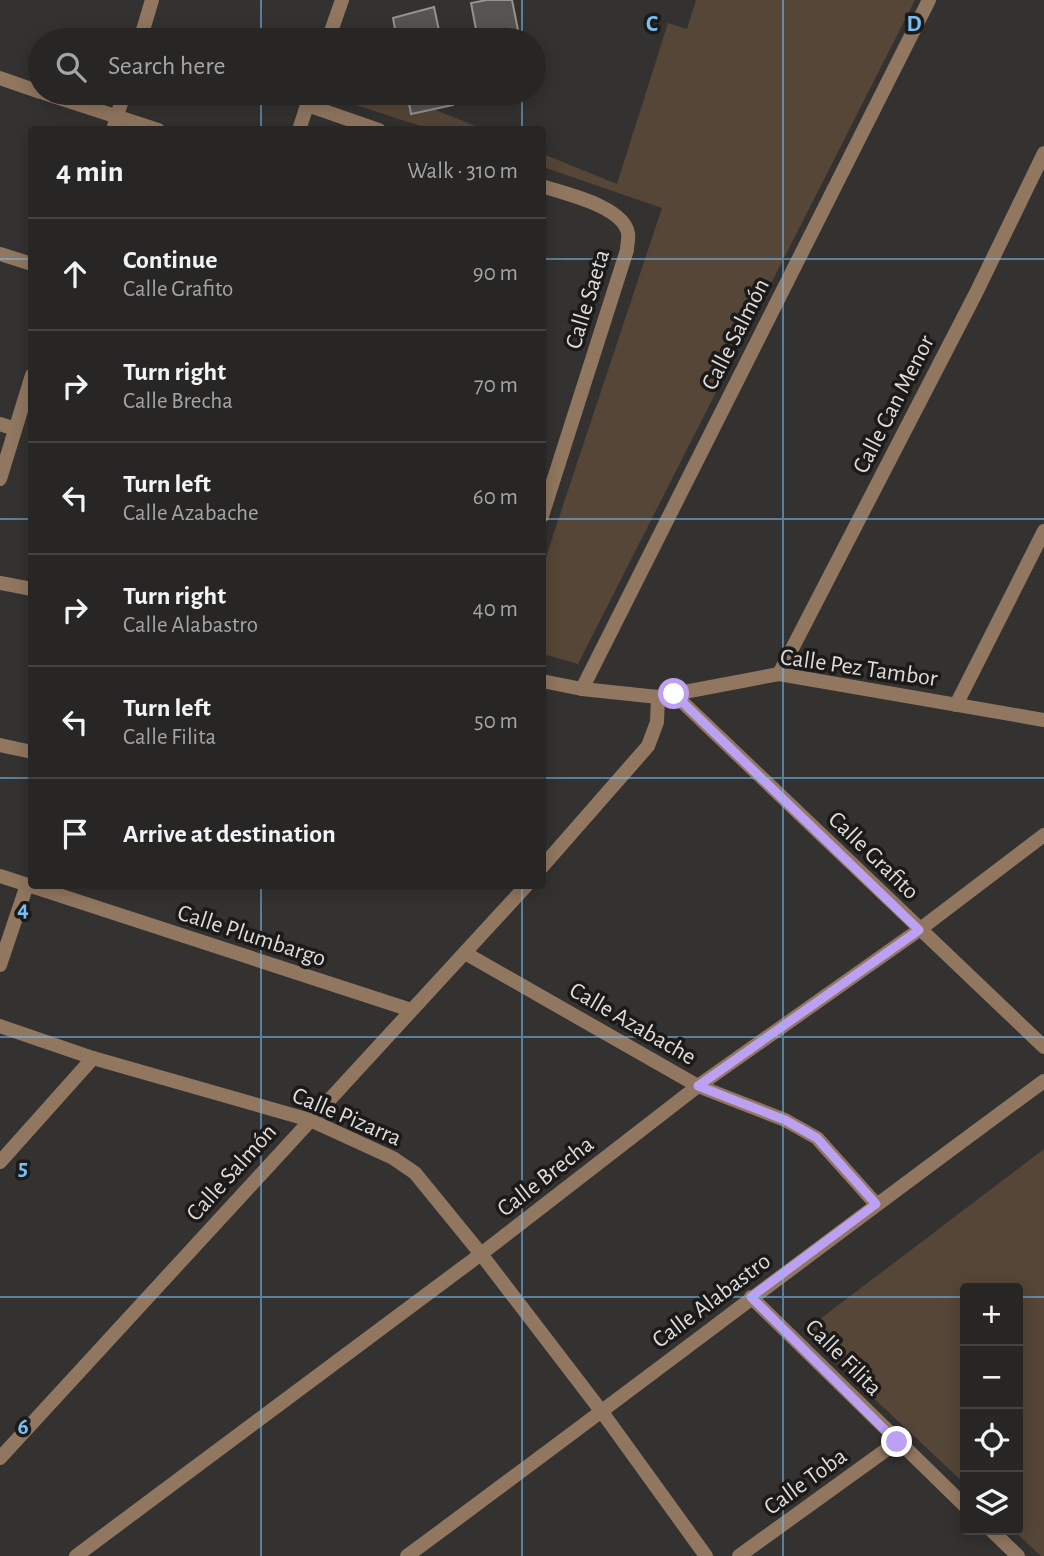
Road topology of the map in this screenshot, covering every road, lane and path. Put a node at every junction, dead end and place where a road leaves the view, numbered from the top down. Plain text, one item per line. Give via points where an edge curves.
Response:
1 (152, 0) edge
2 (342, 0) edge
3 (929, 0) edge
4 (144, 28) edge
5 (332, 28) edge
6 (0, 78) edge
7 (28, 87) edge
8 (73, 105) edge
9 (120, 105) edge
10 (307, 105) edge
11 (323, 105) edge
12 (115, 123) edge
13 (134, 126) edge
14 (300, 126) edge
15 (370, 126) edge
16 (1044, 153) edge
17 (546, 187) edge
18 (0, 254) edge
19 (28, 263) edge
20 (28, 388) edge
21 (0, 424) edge
22 (15, 429) junction
23 (0, 479) edge
24 (546, 503) edge
25 (1044, 531) edge
26 (0, 583) edge
27 (28, 588) edge
28 (779, 674) junction
29 (546, 682) edge
30 (582, 689) junction
31 (674, 694) junction
32 (658, 696) junction
33 (956, 705) junction
34 (1044, 720) edge
35 (0, 745) edge
36 (28, 751) edge
37 (1044, 835) edge
38 (546, 859) edge
39 (0, 876) edge
40 (27, 886) joint
41 (36, 889) edge
42 (523, 889) edge
43 (919, 930) junction
44 (465, 953) junction
45 (0, 965) edge
46 (411, 1010) junction
47 (0, 1026) edge
48 (1044, 1047) edge
49 (93, 1058) junction
50 (1044, 1081) edge
51 (698, 1086) junction
52 (310, 1119) junction
53 (0, 1162) edge
54 (876, 1204) junction
55 (481, 1254) junction
56 (751, 1297) junction
57 (602, 1412) junction
58 (897, 1442) junction
59 (0, 1458) edge
60 (960, 1501) edge
61 (995, 1535) edge
62 (76, 1556) edge
63 (407, 1556) edge
64 (706, 1556) edge
65 (739, 1556) edge
66 (1018, 1556) edge

1 - 4 street
2 - 5 street
3 - 30 street, Calle Salmón
6 - 7 street
8 - 12 street
9 - 12 street
10 - 14 street
11 - 15 street
12 - 13 street
16 - 28 street, Calle Can Menor
17 - 24 street, Calle Saeta via 610,210 622,219 628,233 627,250
18 - 19 street
20 - 22 street
21 - 22 street
22 - 23 street
25 - 33 street
26 - 27 street
28 - 31 street, Calle Pez Tambor
28 - 33 street, Calle Pez Tambor
29 - 30 street, Calle Pez Tambor
30 - 32 street, Calle Pez Tambor
31 - 32 street, Calle Pez Tambor
31 - 43 street, Calle Grafito
32 - 38 street via 657,722 648,746
33 - 34 street, Calle Pez Tambor
35 - 36 street
37 - 43 street, Calle Brecha
39 - 40 street, Calle Plumbargo
40 - 45 street
41 - 46 street, Calle Plumbargo
42 - 44 street, Calle Salmón
43 - 48 street, Calle Grafito
43 - 51 street, Calle Brecha
44 - 46 street, Calle Salmón
44 - 51 street, Calle Azabache
46 - 52 street, Calle Salmón
47 - 49 street, Calle Pizarra
49 - 52 street, Calle Pizarra
49 - 53 street
50 - 54 street, Calle Alabastro
51 - 54 street, Calle Azabache via 785,1120 817,1138
51 - 55 street, Calle Brecha
52 - 55 street, Calle Pizarra via 415,1173
52 - 59 street, Calle Salmón
54 - 56 street, Calle Alabastro
55 - 57 street, Calle Pizarra
55 - 62 street, Calle Brecha
56 - 57 street, Calle Alabastro
56 - 58 street, Calle Filita
57 - 63 street, Calle Alabastro
57 - 64 street, Calle Pizarra
58 - 60 street, Calle Filita
58 - 65 street, Calle Toba
61 - 66 street

